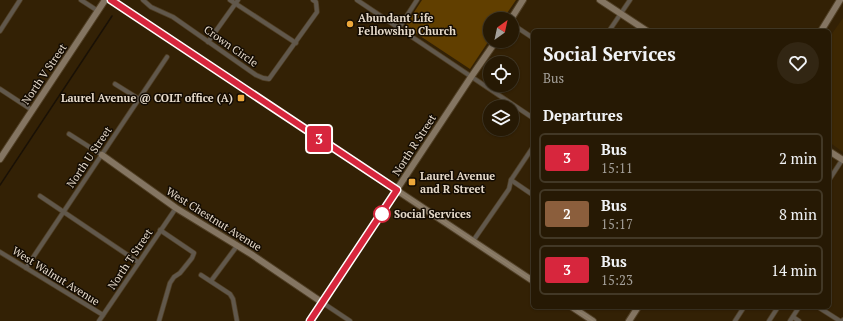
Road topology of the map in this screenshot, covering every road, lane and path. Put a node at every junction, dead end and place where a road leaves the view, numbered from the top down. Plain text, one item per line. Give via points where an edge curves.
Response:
1 (20, 0) edge
2 (81, 0) edge
3 (105, 0) edge
4 (111, 0) edge
5 (143, 0) edge
6 (230, 0) edge
7 (312, 0) edge
8 (357, 0) edge
9 (417, 0) edge
10 (523, 0) edge
11 (600, 0) edge
12 (630, 0) edge
13 (840, 0) edge
14 (237, 2) edge
15 (98, 12) junction
16 (515, 12) edge
17 (621, 14) junction
18 (399, 28) junction
19 (519, 29) edge
20 (610, 29) edge
21 (644, 29) edge
22 (821, 29) edge
23 (0, 31) edge
24 (531, 37) edge
25 (208, 42) junction
26 (296, 43) junction
27 (491, 48) edge
28 (167, 57) dead end
29 (470, 77) junction
30 (115, 84) dead end
31 (0, 89) edge
32 (139, 100) junction
33 (32, 110) junction
34 (531, 117) edge
35 (68, 134) dead end
36 (531, 150) edge
37 (831, 152) edge
38 (102, 155) junction
39 (0, 159) edge
40 (843, 160) edge
41 (831, 177) edge
42 (512, 180) junction
43 (397, 190) junction
44 (531, 194) edge
45 (40, 196) dead end
46 (176, 208) junction
47 (63, 211) junction
48 (160, 230) junction
49 (473, 241) junction
50 (237, 246) junction
51 (0, 252) edge
52 (138, 262) junction
53 (26, 268) junction
54 (201, 275) dead end
55 (531, 280) edge
56 (211, 281) junction
57 (322, 303) junction
58 (575, 309) edge
59 (637, 309) edge
60 (743, 309) edge
61 (777, 309) edge
62 (798, 309) edge
63 (821, 309) edge
64 (103, 315) junction
65 (793, 317) junction
66 (99, 321) edge
67 (159, 321) edge
68 (237, 321) edge
69 (310, 321) edge
70 (350, 321) edge
71 (593, 321) edge
72 (629, 321) edge
73 (735, 321) edge
74 (769, 321) edge
75 (790, 321) edge
76 (800, 321) edge
77 (842, 321) edge

1 - 23 street
2 - 15 street
3 - 15 street, North V Street
4 - 43 street
5 - 25 street, Crown Circle via 151,7 173,17
6 - 14 street
7 - 26 street, Crown Circle via 316,2 318,12
8 - 18 street
9 - 18 street
10 - 16 street
11 - 17 street
12 - 17 street
13 - 22 street
14 - 25 street
14 - 26 street
15 - 33 street, North V Street
17 - 20 street
17 - 21 street
18 - 29 street
19 - 24 street
25 - 26 street, Crown Circle via 256,74 269,79
27 - 29 street, North R Street
28 - 32 street, North U Street
29 - 34 street
29 - 43 street, North R Street
30 - 32 street
31 - 33 street
32 - 38 street, North U Street
33 - 39 street, North V Street
35 - 38 street, West Chestnut Avenue
36 - 42 street
37 - 40 street
38 - 46 street, West Chestnut Avenue
38 - 47 street, North U Street
40 - 41 street
42 - 44 street
42 - 49 street
43 - 49 street
43 - 57 street, North R Street
45 - 47 street
46 - 48 street, North T Street
46 - 50 street, West Chestnut Avenue
47 - 52 street
47 - 53 street, North U Street
48 - 52 street, North T Street
48 - 67 street via 194,253 170,283
49 - 55 street
50 - 56 street
50 - 57 street, West Chestnut Avenue
51 - 53 street, West Walnut Avenue
52 - 64 street, North T Street
53 - 64 street, West Walnut Avenue
54 - 56 street
56 - 68 street via 230,294
57 - 69 street, North R Street
57 - 70 street, West Chestnut Avenue
58 - 71 street
59 - 72 street
60 - 73 street
61 - 74 street
62 - 65 street
63 - 77 street
64 - 66 street, North T Street
65 - 75 street
65 - 76 street

